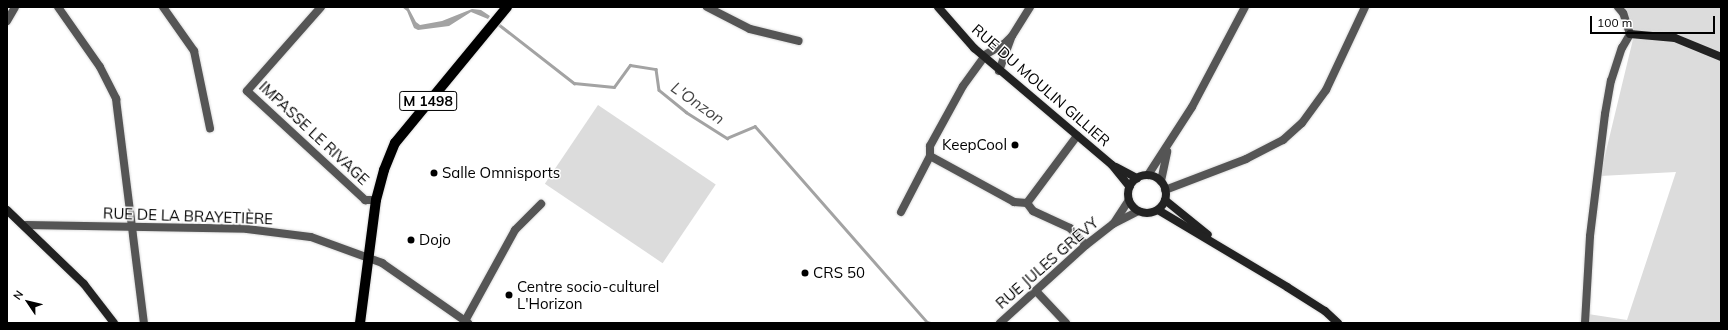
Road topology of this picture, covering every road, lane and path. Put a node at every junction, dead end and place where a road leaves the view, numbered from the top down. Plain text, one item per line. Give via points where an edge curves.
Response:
1 (16, 7) edge
2 (58, 7) edge
3 (163, 7) edge
4 (321, 7) edge
5 (707, 7) edge
6 (938, 7) edge
7 (1030, 7) edge
8 (1245, 7) edge
9 (1365, 7) edge
10 (1618, 7) edge
11 (504, 11) edge
12 (7, 20) edge
13 (1630, 34) junction
14 (1012, 36) junction
15 (799, 41) dead end
16 (984, 57) junction
17 (1721, 57) edge
18 (999, 71) junction
19 (210, 128) dead end
20 (1077, 136) junction
21 (1168, 148) junction
22 (930, 156) junction
23 (1112, 165) junction
24 (1148, 176) junction
25 (1137, 178) junction
26 (1161, 181) junction
27 (1130, 187) junction
28 (1165, 190) junction
29 (376, 200) junction
30 (1129, 200) junction
31 (1165, 200) junction
32 (1027, 203) junction
33 (541, 204) dead end
34 (7, 210) edge
35 (1158, 210) junction
36 (1138, 211) junction
37 (901, 212) dead end
38 (1113, 224) junction
39 (26, 226) junction
40 (133, 226) junction
41 (1086, 245) junction
42 (1236, 256) junction
43 (370, 257) junction
44 (1036, 291) junction
45 (466, 322) edge
46 (114, 323) edge
47 (144, 323) edge
48 (360, 323) edge
49 (1000, 323) edge
50 (1066, 323) edge
51 (1338, 323) edge
52 (1585, 323) edge

1 - 12 street
2 - 40 street via 100,67 116,99
3 - 19 street via 194,51
4 - 29 street, IMPASSE LE RIVAGE via 246,91 365,200
5 - 15 street via 750,29
6 - 16 main road, RUE DU MOULIN GILLIER
7 - 14 street
8 - 21 street
9 - 28 street via 1326,90 1302,123 1283,140 1246,159
10 - 13 street via 1623,13
11 - 29 main road, M 1498 via 395,143
13 - 17 main road via 1675,38
13 - 52 street via 1622,48 1613,75 1604,114 1590,236
14 - 16 street
14 - 18 street
16 - 18 main road, RUE DU MOULIN GILLIER
16 - 22 street via 962,86 930,146
18 - 20 main road, RUE DU MOULIN GILLIER
20 - 23 main road, RUE DU MOULIN GILLIER
20 - 32 street
21 - 24 street
21 - 26 street
22 - 32 street via 1014,202
22 - 37 street
23 - 25 main road
23 - 27 main road
24 - 25 main road
24 - 26 main road
25 - 27 main road
26 - 28 main road
27 - 30 main road
28 - 31 main road
29 - 43 main road, M 1498
30 - 36 main road
30 - 38 street
31 - 35 main road
31 - 42 main road
32 - 41 street via 1033,210 1070,228
33 - 45 street via 515,230
34 - 39 main road
35 - 36 main road via 1145,213
35 - 42 main road
36 - 38 street
38 - 41 street, RUE JULES GRÉVY
39 - 40 street, RUE DE LA BRAYETIÈRE
39 - 46 main road via 84,284
40 - 43 street, RUE DE LA BRAYETIÈRE via 150,229 254,230 311,237
40 - 47 street
41 - 44 street, RUE JULES GRÉVY
42 - 51 main road via 1325,311
43 - 45 street, RUE DE LA BRAYETIÈRE via 402,276
43 - 48 main road, M 1498
44 - 49 street, RUE JULES GRÉVY
44 - 50 street

